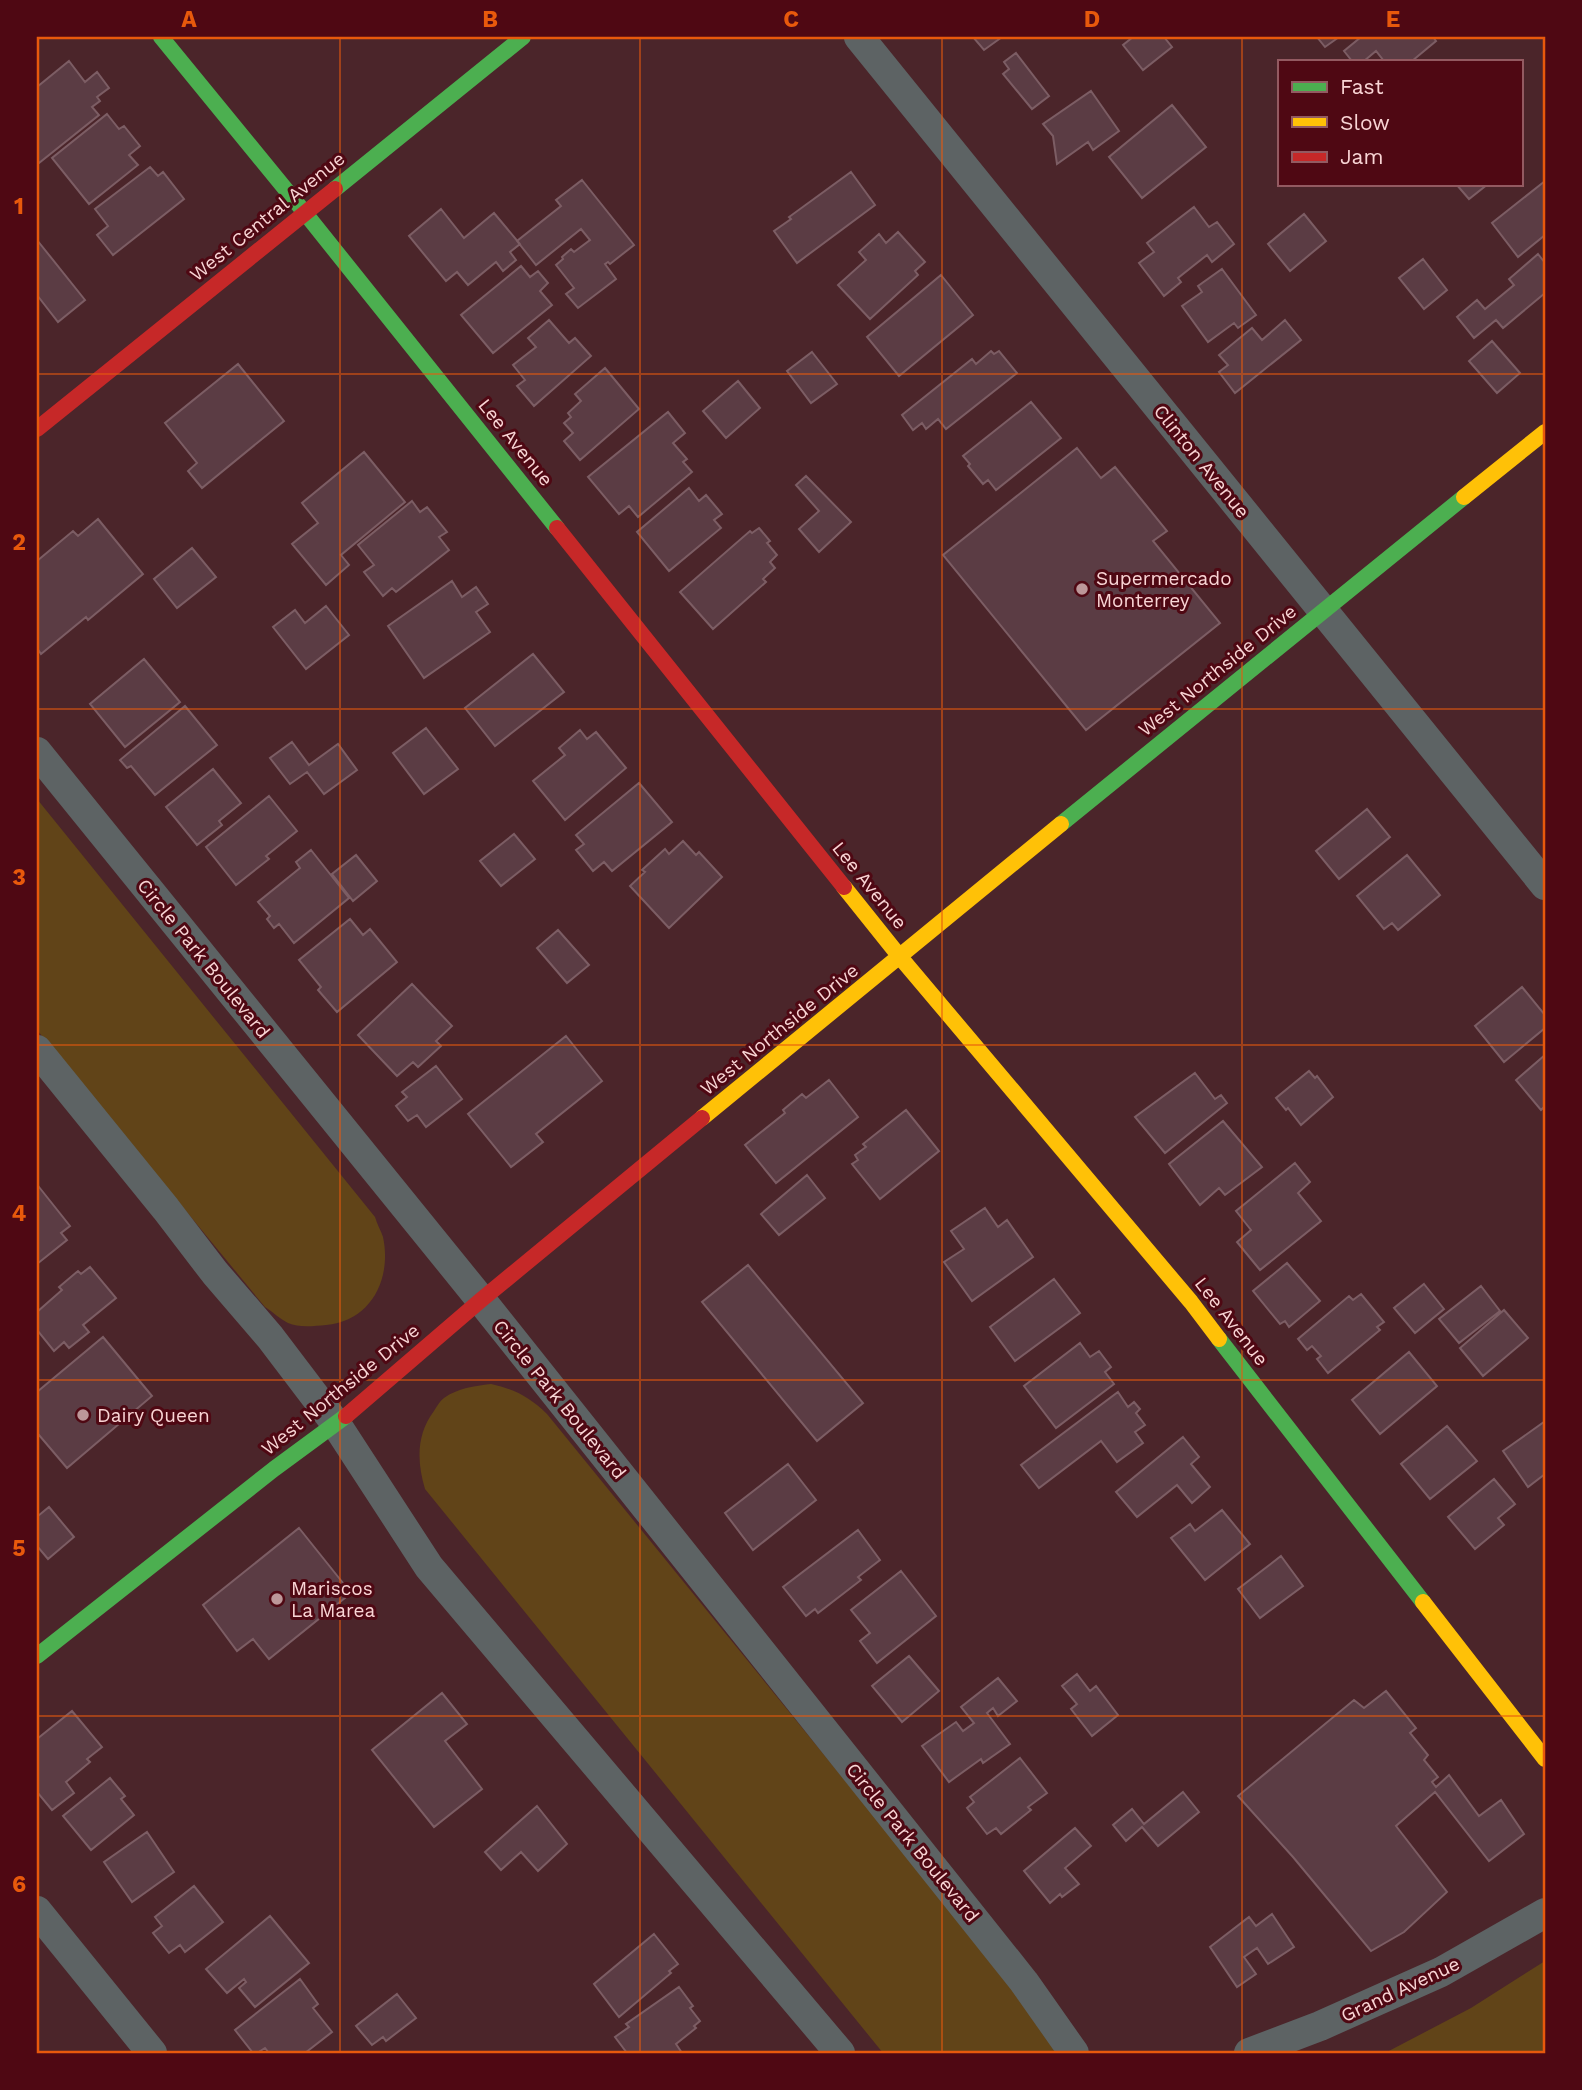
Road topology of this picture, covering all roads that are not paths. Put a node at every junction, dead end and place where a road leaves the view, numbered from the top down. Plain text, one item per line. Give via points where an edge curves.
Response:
1 (162, 37) edge
2 (523, 37) edge
3 (859, 37) edge
4 (305, 213) junction
5 (37, 429) edge
6 (1545, 432) edge
7 (1323, 610) junction
8 (37, 752) edge
9 (1545, 885) edge
10 (900, 957) junction
11 (37, 1050) edge
12 (481, 1300) junction
13 (336, 1424) junction
14 (37, 1656) edge
15 (1545, 1759) edge
16 (37, 1911) edge
17 (1545, 1913) edge
18 (152, 2053) edge
19 (840, 2053) edge
20 (1074, 2053) edge
21 (1249, 2053) edge

1 - 4 street, Lee Avenue
2 - 4 street, West Central Avenue
3 - 7 street, Clinton Avenue
4 - 5 street, West Central Avenue
4 - 10 street, Lee Avenue
6 - 7 street, West Northside Drive
7 - 9 street, Clinton Avenue
7 - 10 street, West Northside Drive
8 - 12 street, Circle Park Boulevard
10 - 12 street, West Northside Drive
10 - 15 street, Lee Avenue via 1191,1303
11 - 13 street
12 - 13 street, West Northside Drive
12 - 20 street, Circle Park Boulevard via 1024,1982
13 - 14 street, West Northside Drive
13 - 19 street via 429,1567
16 - 18 street
17 - 21 street, Grand Avenue via 1441,1972

